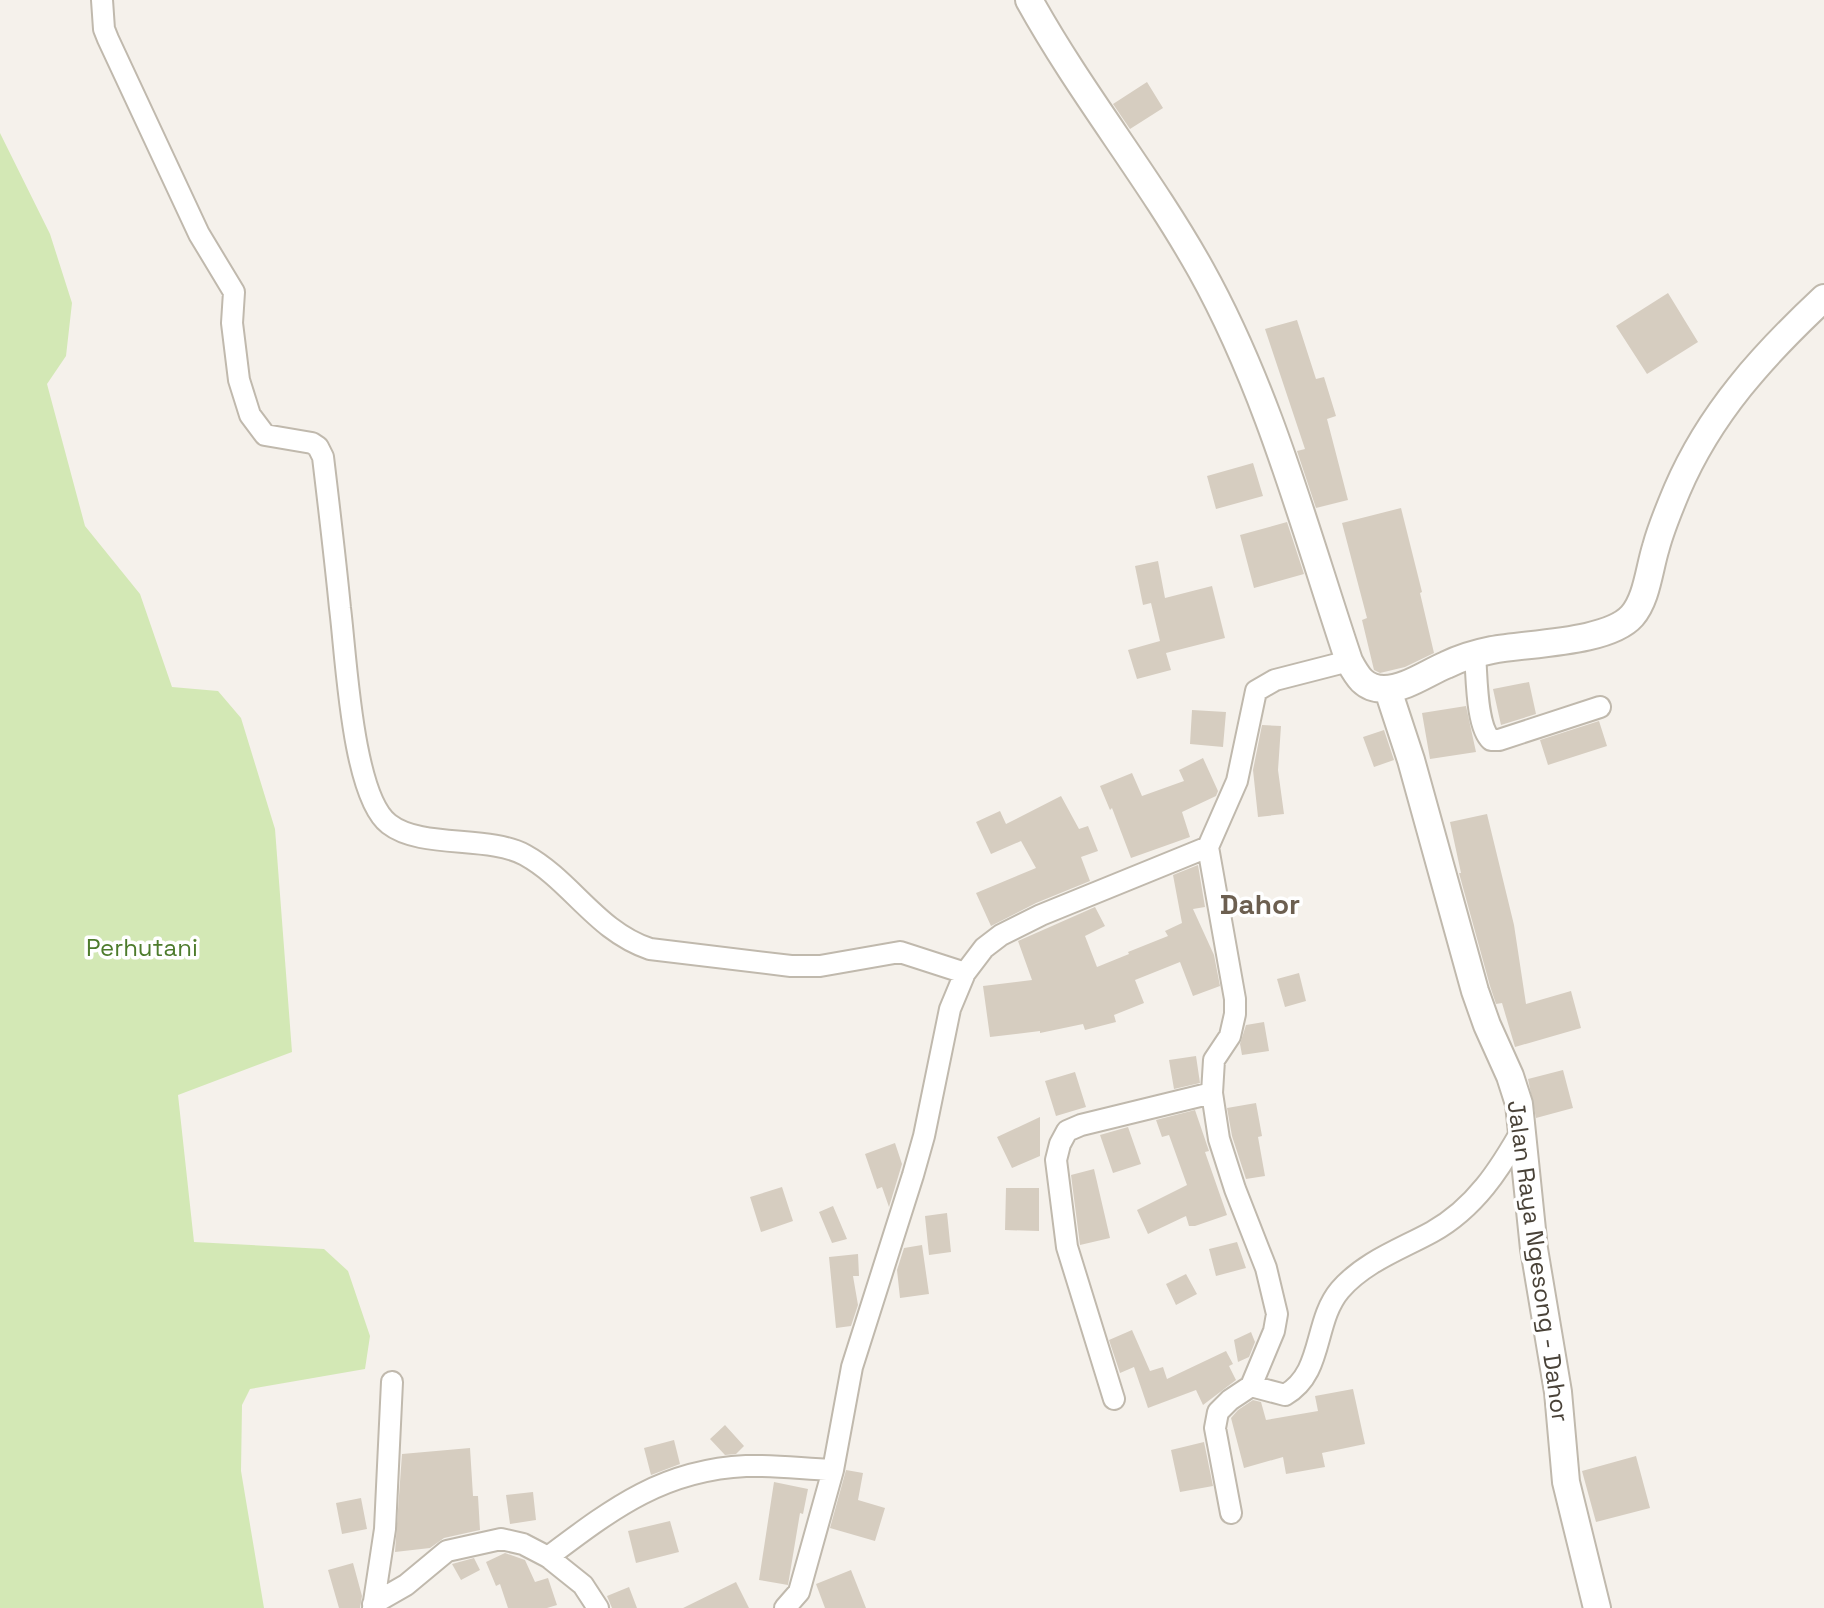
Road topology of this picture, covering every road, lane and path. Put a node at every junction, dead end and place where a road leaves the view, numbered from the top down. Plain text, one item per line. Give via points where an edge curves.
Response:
1 (102, 0) edge
2 (1029, 0) edge
3 (1824, 298) edge
4 (1475, 655) junction
5 (1349, 661) junction
6 (1388, 690) junction
7 (1600, 707) dead end
8 (1208, 847) junction
9 (965, 973) junction
10 (1212, 1093) junction
11 (1523, 1128) junction
12 (392, 1382) dead end
13 (1251, 1386) junction
14 (1114, 1399) dead end
15 (833, 1470) junction
16 (1231, 1513) dead end
17 (548, 1557) junction
18 (802, 1600) edge
19 (373, 1606) edge
20 (598, 1608) edge
21 (785, 1608) edge
22 (1597, 1608) edge

1 - 9 street via 108,39 199,234 234,292 234,343 250,415 265,435 312,443 323,457 349,704 363,770 374,803 389,824 424,836 512,849 629,942 650,949 806,966 900,952
2 - 5 street via 1162,206 1232,331 1264,408
3 - 4 street via 1753,368 1687,467 1632,617 1586,637
4 - 6 street
4 - 7 street via 1482,723 1491,740
5 - 6 street via 1365,685
5 - 8 street via 1275,680 1256,691 1237,781
6 - 11 street, Jalan Raya Ngesong - Dahor via 1475,991 1510,1076
8 - 9 street via 1001,935
8 - 10 street via 1235,999 1230,1036 1214,1060
9 - 15 street via 950,1009 920,1149 852,1367
10 - 13 street via 1219,1139 1266,1268 1277,1314
10 - 14 street via 1081,1125 1067,1131 1060,1144 1056,1160 1067,1247
11 - 13 street via 1499,1170 1457,1215 1356,1275 1339,1291 1314,1358 1295,1389 1285,1395
11 - 22 street, Jalan Raya Ngesong - Dahor via 1527,1196 1558,1392 1566,1482
12 - 19 street via 385,1529
13 - 16 street via 1218,1412 1215,1428
15 - 17 street via 746,1466 682,1476 638,1494
15 - 18 street
17 - 19 street via 501,1539 447,1551
17 - 20 street via 583,1585
18 - 21 street

